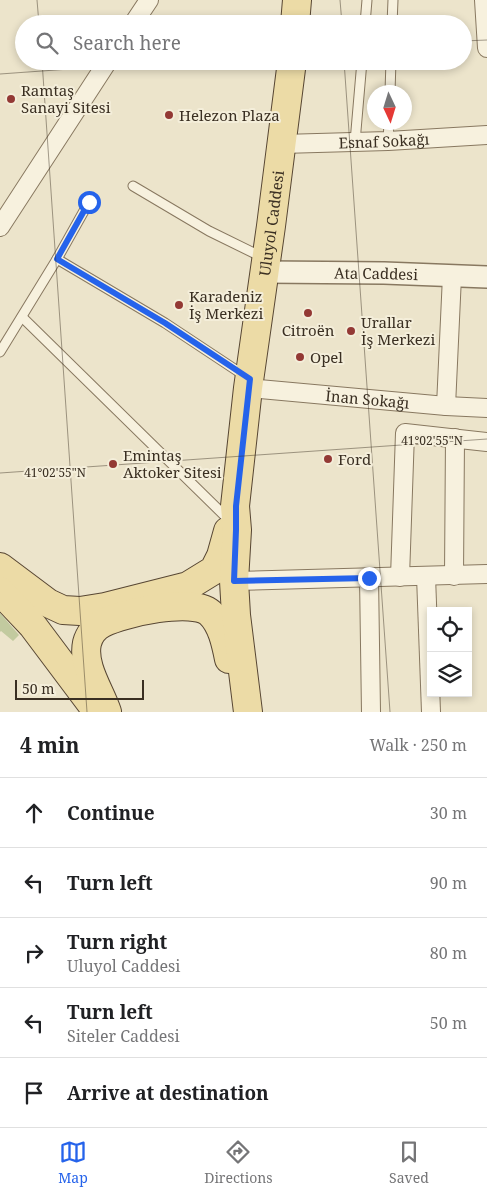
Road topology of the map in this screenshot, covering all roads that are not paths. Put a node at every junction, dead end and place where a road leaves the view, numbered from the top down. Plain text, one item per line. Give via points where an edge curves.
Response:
1 (149, 0) edge
2 (298, 0) edge
3 (367, 0) edge
4 (393, 0) edge
5 (484, 0) edge
6 (139, 15) edge
7 (296, 15) edge
8 (366, 15) edge
9 (392, 15) edge
10 (487, 48) edge
11 (102, 70) edge
12 (291, 70) edge
13 (361, 70) edge
14 (391, 70) edge
15 (390, 85) edge
16 (389, 130) edge
17 (487, 135) edge
18 (388, 141) junction
19 (355, 142) junction
20 (282, 144) junction
21 (133, 186) dead end
22 (89, 202) dead end
23 (0, 227) edge
24 (57, 259) junction
25 (266, 266) junction
26 (452, 276) junction
27 (487, 277) edge
28 (22, 317) junction
29 (0, 352) edge
30 (249, 383) junction
31 (446, 406) junction
32 (487, 408) edge
33 (455, 438) junction
34 (487, 442) edge
35 (233, 514) junction
36 (0, 567) edge
37 (487, 574) edge
38 (426, 576) junction
39 (454, 576) junction
40 (400, 577) junction
41 (369, 578) junction
42 (234, 581) junction
43 (0, 590) edge
44 (97, 712) edge
45 (107, 712) edge
46 (248, 712) edge
47 (371, 712) edge
48 (431, 712) edge

1 - 6 street
2 - 7 main road
3 - 8 lane
4 - 9 lane
5 - 10 street
11 - 23 street
12 - 20 main road, Uluyol Caddesi
13 - 19 lane
14 - 15 lane
16 - 18 lane
17 - 18 street, Esnaf Sokağı
18 - 19 street, Esnaf Sokağı
19 - 20 street, Esnaf Sokağı
20 - 25 main road, Uluyol Caddesi
21 - 25 lane
22 - 24 lane
24 - 28 lane
24 - 30 lane via 165,323
25 - 26 street, Ata Caddesi
25 - 30 main road, Uluyol Caddesi
26 - 27 street, Ata Caddesi
26 - 31 street
28 - 29 lane
28 - 35 lane
30 - 31 street, İnan Sokağı
30 - 35 main road, Uluyol Caddesi
31 - 32 street, İnan Sokağı
33 - 34 street
33 - 39 street
33 - 40 street via 405,433
35 - 36 main road via 221,556 214,570 203,578 188,586 105,607 80,612 63,610 48,603
35 - 42 main road, Uluyol Caddesi via 236,530
37 - 39 street
38 - 39 street
38 - 40 street
38 - 48 street
40 - 41 street
41 - 42 street
41 - 47 street
42 - 46 main road, Uluyol Caddesi
43 - 44 main road via 39,634
45 - 46 main road via 86,657 91,634 103,623 119,618 171,606 189,606 204,609 218,624 233,677

